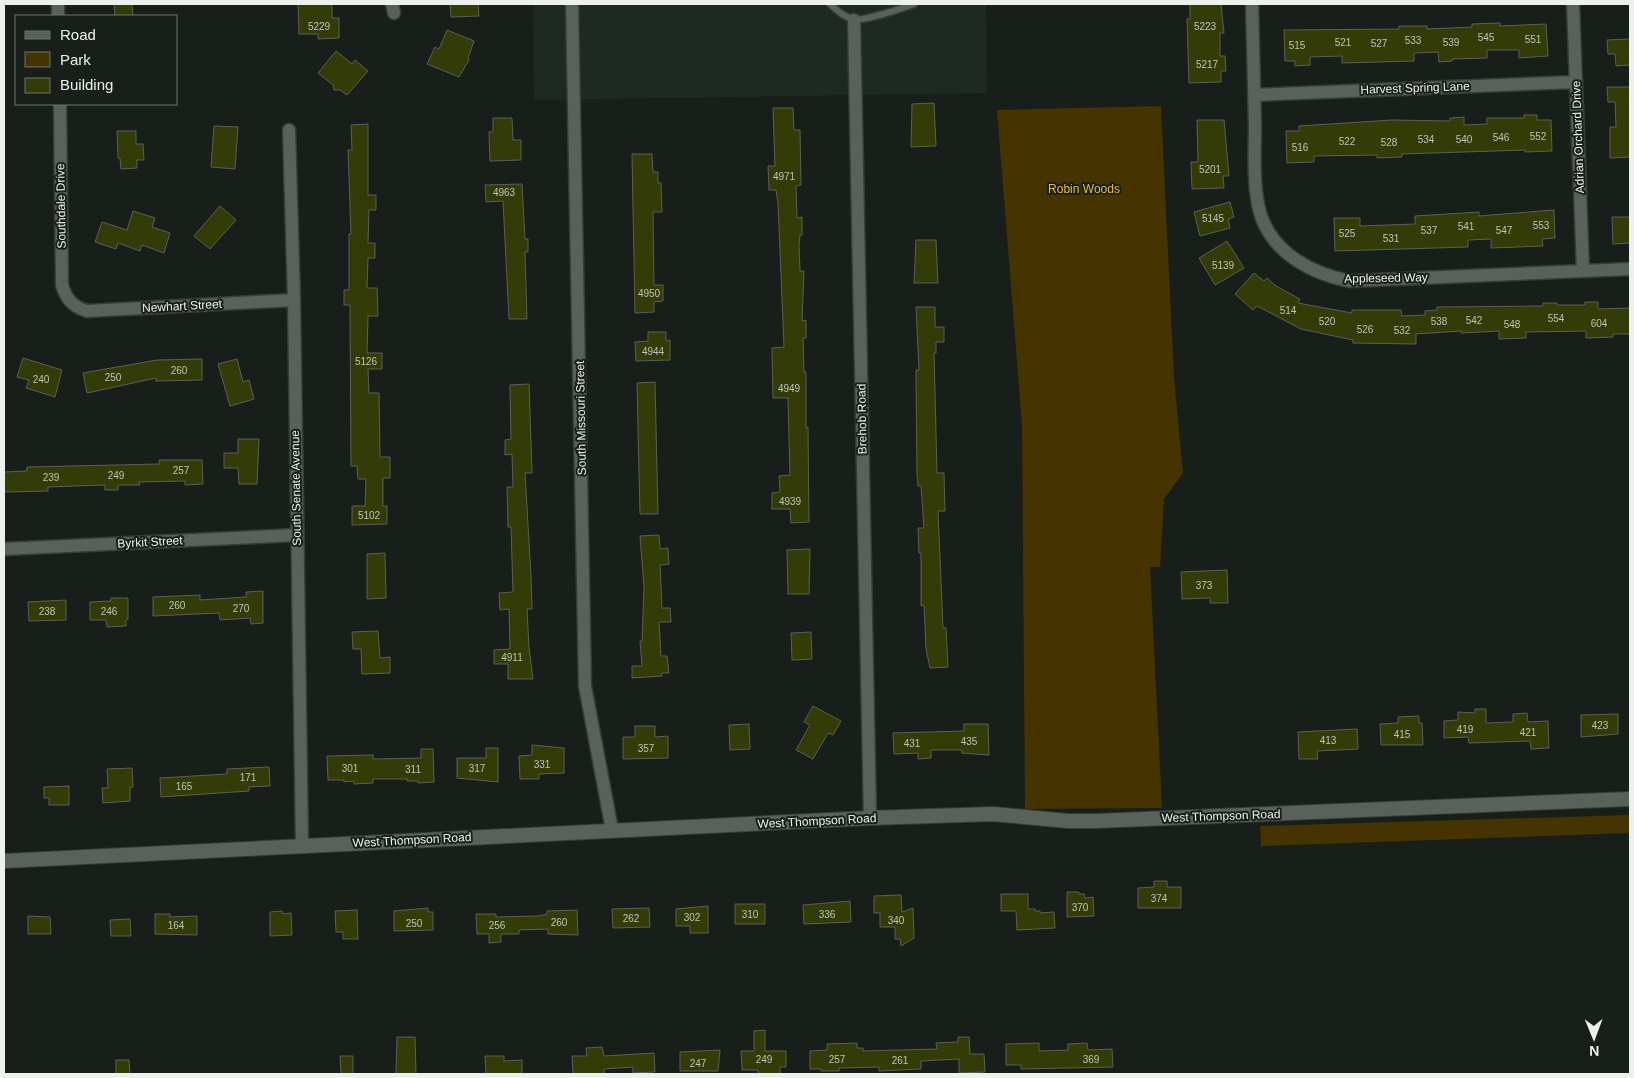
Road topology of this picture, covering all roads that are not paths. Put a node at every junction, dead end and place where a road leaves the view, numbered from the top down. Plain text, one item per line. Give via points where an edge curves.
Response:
1 (572, 4) edge
2 (830, 4) edge
3 (913, 4) edge
4 (1252, 4) edge
5 (1574, 4) edge
6 (854, 20) junction
7 (1576, 82) junction
8 (1254, 95) junction
9 (60, 105) edge
10 (289, 130) dead end
11 (1630, 269) edge
12 (1584, 271) junction
13 (294, 300) junction
14 (72, 304) joint
15 (297, 536) junction
16 (4, 549) edge
17 (1630, 799) edge
18 (870, 818) junction
19 (612, 830) junction
20 (302, 845) junction
21 (4, 861) edge

1 - 19 street, South Missouri Street via 585,686
2 - 6 lane
3 - 6 lane
4 - 8 street, Appleseed Way
5 - 7 street, Adrian Orchard Drive
6 - 18 street, Brehob Road
7 - 8 street, Harvest Spring Lane
7 - 12 street, Adrian Orchard Drive
8 - 12 street, Appleseed Way via 1256,186 1260,213 1284,251 1309,269 1349,281
9 - 14 street, Southdale Drive via 62,285
10 - 13 street, South Senate Avenue
11 - 12 street, Appleseed Way
13 - 14 street, Newhart Street via 87,311
13 - 15 street, South Senate Avenue
15 - 16 street, Byrkit Street
15 - 20 street, South Senate Avenue
17 - 18 main road, West Thompson Road via 1096,821 993,814
18 - 19 main road, West Thompson Road
19 - 20 main road, West Thompson Road
20 - 21 main road, West Thompson Road

